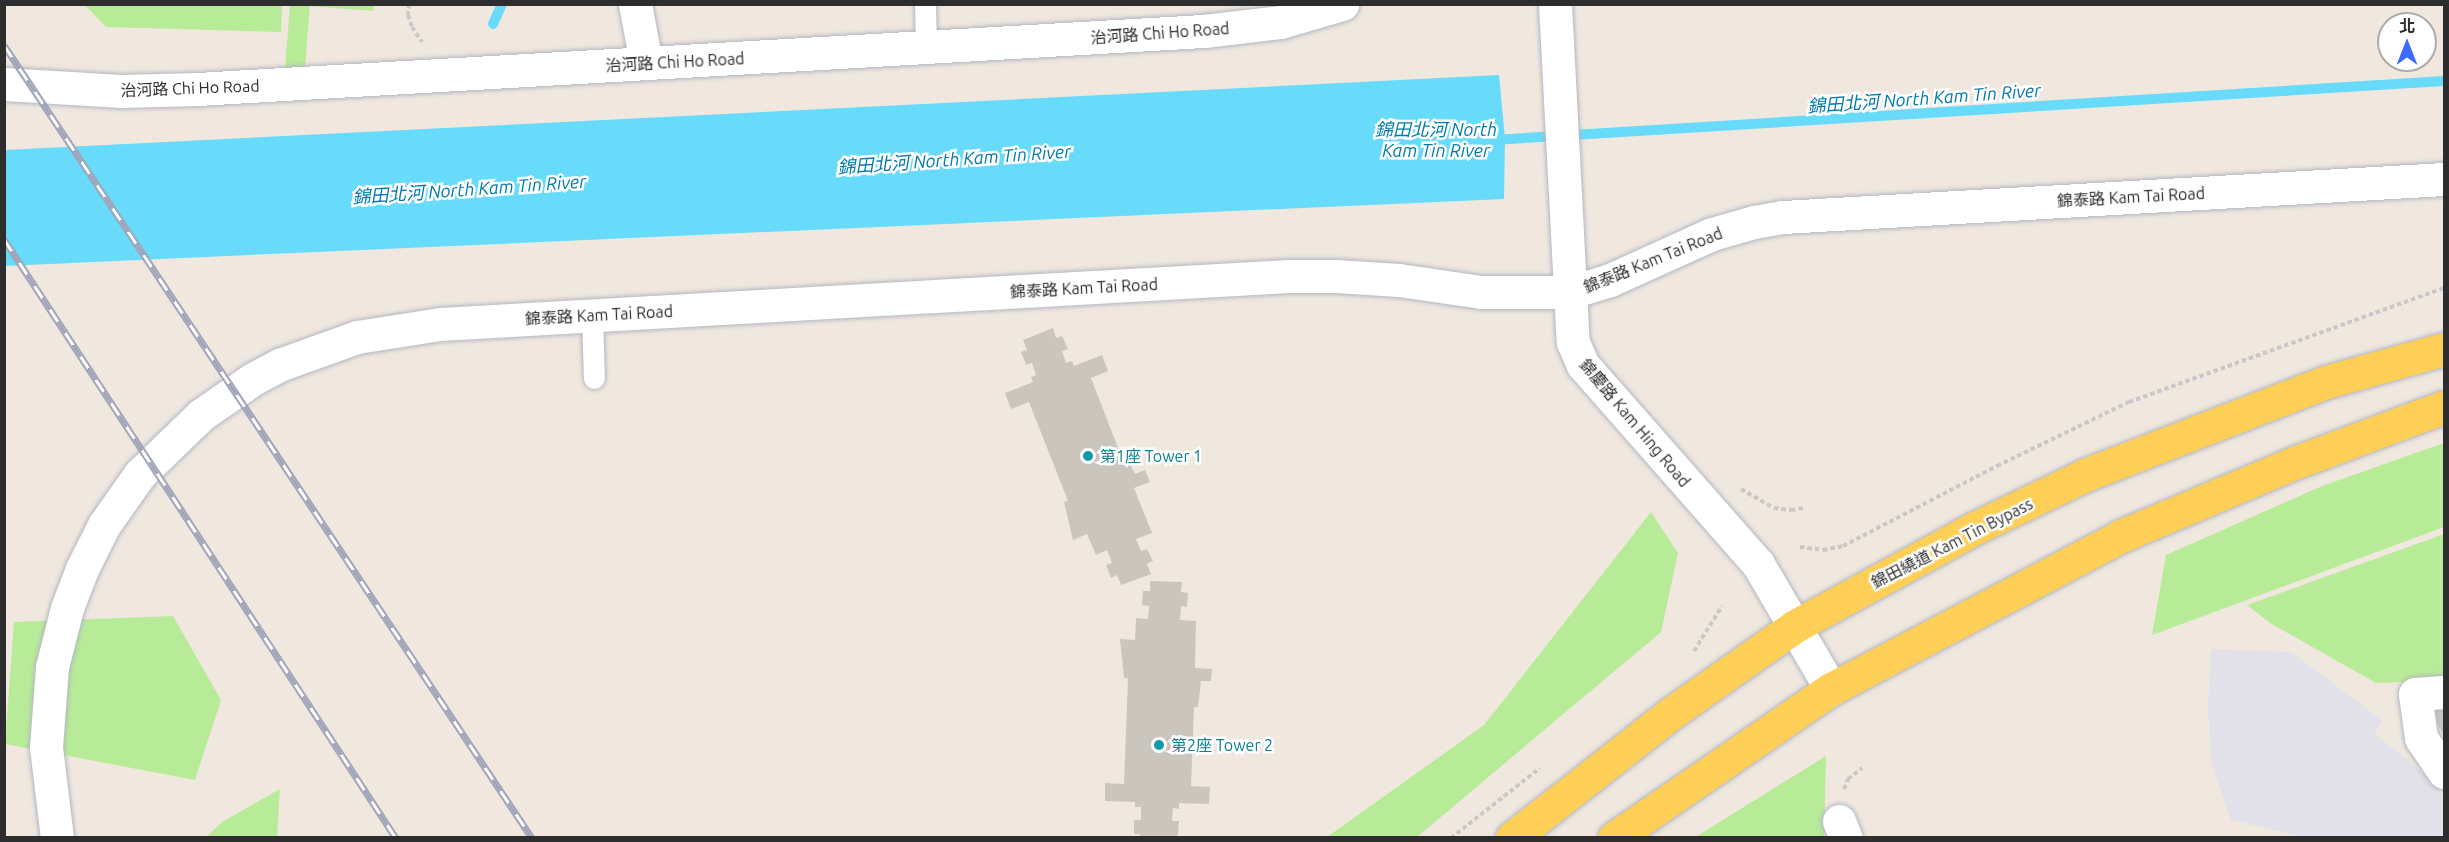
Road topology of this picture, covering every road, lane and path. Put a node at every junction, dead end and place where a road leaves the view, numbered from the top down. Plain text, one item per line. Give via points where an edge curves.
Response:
1 (635, 4) edge
2 (925, 4) edge
3 (1342, 4) edge
4 (1555, 4) edge
5 (926, 47) junction
6 (646, 63) junction
7 (4, 84) edge
8 (2445, 179) edge
9 (2445, 288) edge
10 (1571, 292) junction
11 (592, 316) junction
12 (2445, 349) edge
13 (594, 378) dead end
14 (2445, 407) edge
15 (1742, 489) dead end
16 (1803, 508) dead end
17 (1800, 547) dead end
18 (1795, 626) junction
19 (1831, 689) junction
20 (2445, 692) edge
21 (1862, 768) dead end
22 (2445, 772) edge
23 (1844, 818) edge
24 (57, 837) edge
25 (1512, 837) edge
26 (1614, 837) edge

1 - 6 street
2 - 5 lane
3 - 5 street, 治河路 Chi Ho Road via 1310,15 1248,27
4 - 10 street, 錦慶路 Kam Hing Road
5 - 6 street, 治河路 Chi Ho Road
6 - 7 street, 治河路 Chi Ho Road via 175,90 62,90
8 - 10 street, 錦泰路 Kam Tai Road via 1783,217 1712,234 1610,280
9 - 17 path via 2129,402 1843,546 1823,550
10 - 11 street, 錦泰路 Kam Tai Road via 1481,292 1399,280 1289,276
10 - 18 street, 錦慶路 Kam Hing Road via 1573,342 1583,365 1758,564
11 - 13 lane
11 - 24 street, 錦泰路 Kam Tai Road via 405,328 333,344 253,379 201,415 165,447 140,474 104,525 82,569 64,619 52,667 46,729
12 - 18 main road, 錦田繞道 Kam Tin Bypass via 2326,382 2085,475 1975,528
14 - 19 main road via 2294,462 2121,536
15 - 16 path via 1774,508
18 - 19 street, 錦慶路 Kam Hing Road
18 - 25 main road, 錦田繞道 Kam Tin Bypass via 1670,714
19 - 26 main road
20 - 22 street via 2415,694 2421,738
21 - 23 path via 1848,778 1844,788

